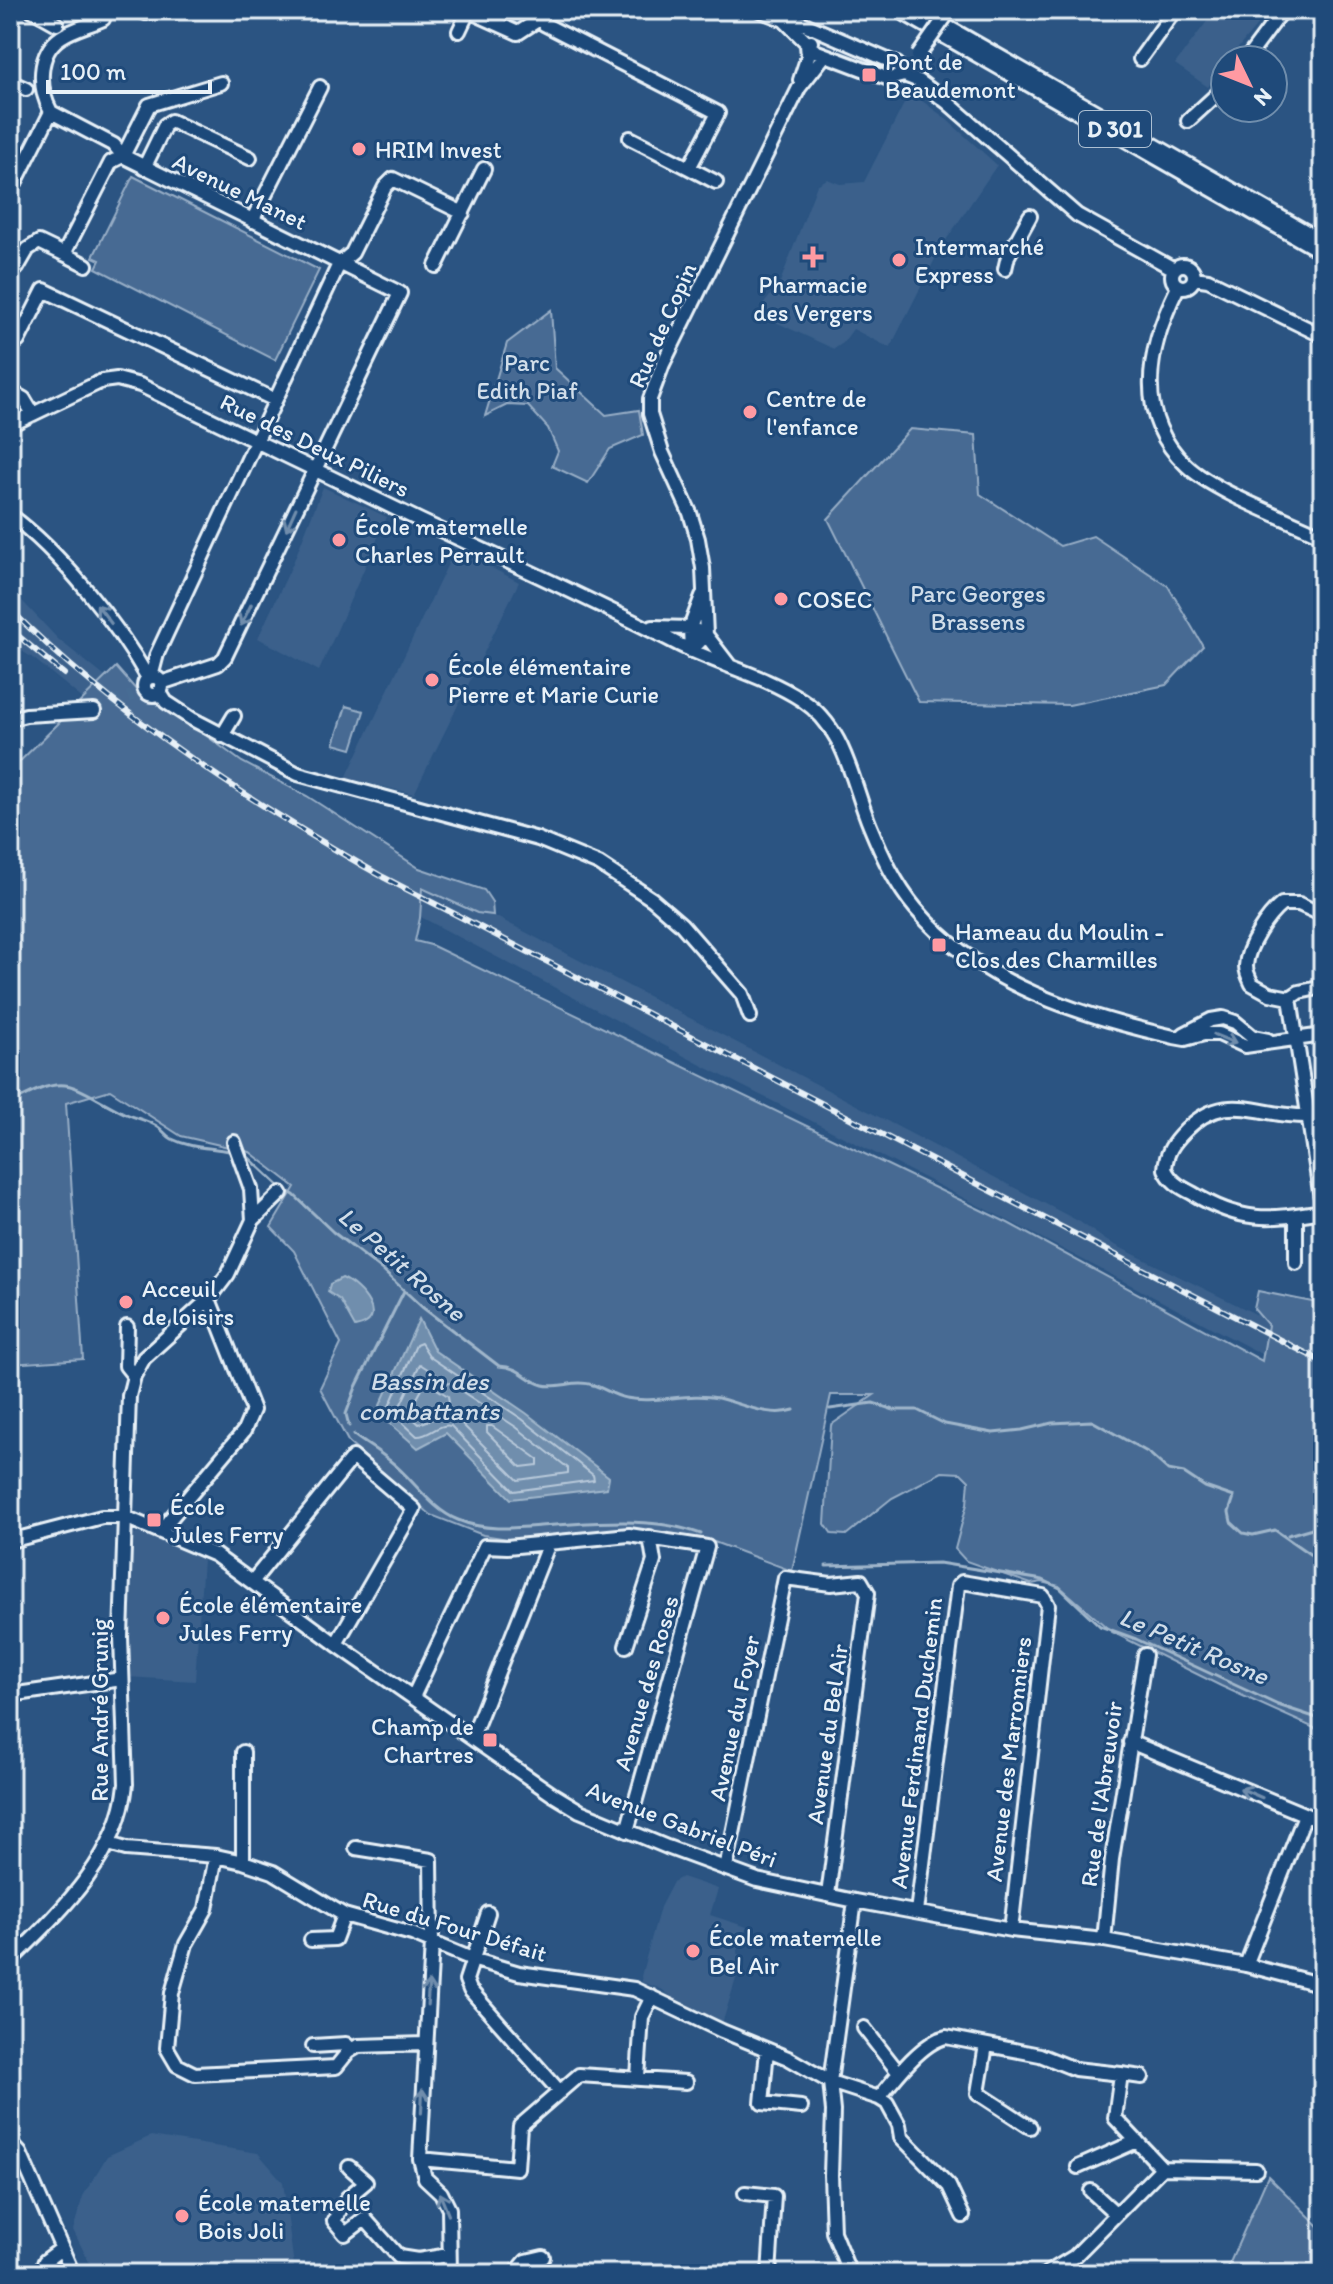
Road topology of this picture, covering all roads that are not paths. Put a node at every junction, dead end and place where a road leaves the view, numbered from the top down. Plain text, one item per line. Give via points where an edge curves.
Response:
1 (32, 10) edge
2 (101, 10) edge
3 (469, 10) edge
4 (759, 10) edge
5 (908, 10) edge
6 (935, 10) edge
7 (950, 10) edge
8 (1175, 10) edge
9 (1283, 10) edge
10 (542, 17) edge
11 (784, 20) junction
12 (57, 24) dead end
13 (459, 31) dead end
14 (824, 34) junction
15 (1258, 44) edge
16 (807, 45) junction
17 (825, 55) junction
18 (1140, 59) dead end
19 (904, 75) junction
20 (10, 82) edge
21 (221, 83) dead end
22 (320, 87) dead end
23 (799, 88) junction
24 (26, 89) dead end
25 (1209, 102) edge
26 (51, 112) junction
27 (1188, 121) dead end
28 (630, 138) dead end
29 (123, 156) junction
30 (250, 158) dead end
31 (144, 168) junction
32 (689, 168) junction
33 (484, 169) dead end
34 (716, 182) dead end
35 (10, 193) edge
36 (463, 213) junction
37 (1030, 216) dead end
38 (252, 221) junction
39 (1323, 231) edge
40 (1323, 247) edge
41 (64, 254) junction
42 (339, 264) junction
43 (86, 265) dead end
44 (436, 266) dead end
45 (1005, 269) dead end
46 (1174, 269) junction
47 (10, 270) edge
48 (1194, 278) junction
49 (1178, 287) junction
50 (10, 336) edge
51 (1323, 336) edge
52 (10, 391) edge
53 (275, 400) junction
54 (33, 414) junction
55 (10, 425) edge
56 (256, 441) junction
57 (313, 469) junction
58 (10, 515) edge
59 (1323, 536) edge
60 (704, 589) junction
61 (643, 626) junction
62 (690, 628) junction
63 (706, 635) junction
64 (691, 651) junction
65 (729, 665) junction
66 (150, 686) junction
67 (94, 711) tunnel mouth
68 (234, 716) dead end
69 (10, 719) edge
70 (222, 736) junction
71 (1323, 915) edge
72 (1323, 987) edge
73 (1290, 998) junction
74 (750, 1016) dead end
75 (1323, 1035) edge
76 (1298, 1039) junction
77 (1309, 1116) junction
78 (234, 1142) dead end
79 (281, 1193) dead end
80 (1323, 1211) edge
81 (1296, 1215) junction
82 (253, 1220) junction
83 (1296, 1263) dead end
84 (209, 1299) junction
85 (127, 1327) dead end
86 (134, 1376) junction
87 (125, 1517) junction
88 (160, 1531) junction
89 (650, 1537) junction
90 (10, 1541) edge
91 (549, 1543) junction
92 (785, 1578) joint
93 (252, 1582) junction
94 (962, 1582) joint
95 (336, 1644) junction
96 (626, 1646) dead end
97 (1145, 1655) dead end
98 (122, 1679) junction
99 (10, 1695) edge
100 (413, 1697) junction
101 (472, 1737) junction
102 (1130, 1742) junction
103 (243, 1752) dead end
104 (1305, 1815) junction
105 (1323, 1822) edge
106 (627, 1831) junction
107 (109, 1844) junction
108 (356, 1848) dead end
109 (216, 1856) junction
110 (243, 1862) junction
111 (726, 1868) junction
112 (828, 1895) junction
113 (855, 1901) junction
114 (917, 1912) junction
115 (488, 1913) dead end
116 (344, 1915) junction
117 (1011, 1930) junction
118 (311, 1940) dead end
119 (1104, 1940) junction
120 (432, 1943) junction
121 (472, 1959) junction
122 (10, 1961) edge
123 (1246, 1965) junction
124 (1323, 1985) edge
125 (652, 1997) junction
126 (864, 2028) dead end
127 (425, 2044) junction
128 (986, 2045) junction
129 (313, 2046) dead end
130 (351, 2049) junction
131 (767, 2050) junction
132 (899, 2073) junction
133 (1121, 2074) junction
134 (638, 2077) junction
135 (1142, 2077) dead end
136 (686, 2082) dead end
137 (830, 2082) junction
138 (560, 2092) junction
139 (879, 2098) junction
140 (801, 2107) dead end
141 (1030, 2127) dead end
142 (1137, 2141) junction
143 (10, 2142) edge
144 (420, 2159) junction
145 (349, 2167) dead end
146 (1078, 2167) dead end
147 (1162, 2168) junction
148 (1256, 2170) dead end
149 (1091, 2191) dead end
150 (745, 2193) dead end
151 (1115, 2213) junction
152 (963, 2216) dead end
153 (61, 2249) junction
154 (449, 2255) junction
155 (30, 2256) dead end
156 (543, 2257) dead end
157 (45, 2261) junction
158 (40, 2274) edge
159 (73, 2274) edge
160 (450, 2274) edge
161 (515, 2274) edge
162 (769, 2274) edge
163 (850, 2274) edge
164 (1046, 2274) edge

1 - 12 street
2 - 26 street via 103,19 61,37 50,48 42,65 42,85
3 - 10 street via 518,33
3 - 13 street
4 - 11 street
5 - 40 highway, D 301
6 - 39 highway, D 301
7 - 19 street, bridge
8 - 18 street
9 - 15 street
10 - 32 street via 718,113
11 - 14 street
11 - 16 street
14 - 16 street
14 - 17 street
14 - 19 street via 897,64
16 - 17 street
16 - 23 street, Rue de Copin
17 - 19 street via 889,79
17 - 23 street, Rue de Copin
19 - 46 street via 947,102 1077,215
20 - 24 street
21 - 29 street via 149,105
22 - 38 street
23 - 60 street, Rue de Copin via 650,399 652,426 698,539
25 - 27 street
26 - 29 street, Avenue Manet via 114,145
26 - 35 street
28 - 32 street
29 - 31 street, Avenue Manet
29 - 41 street via 111,162
30 - 31 street via 171,121
31 - 38 street, Avenue Manet
32 - 34 street
33 - 36 street
36 - 42 street via 393,179 352,253
36 - 44 street
37 - 45 street
38 - 42 street, Avenue Manet
41 - 43 street
41 - 47 street via 39,242
42 - 53 street
42 - 57 street, Avenue Manet via 400,293
46 - 48 street via 1189,267
46 - 49 street via 1171,279
48 - 49 street via 1188,286
48 - 51 street
49 - 59 street via 1151,362 1155,415 1169,445 1187,466 1217,485
50 - 53 street via 18,341 44,290
52 - 54 street via 24,399
53 - 56 street
54 - 55 street, Rue des Deux Piliers
54 - 56 street, Rue des Deux Piliers via 117,379
56 - 57 street, Rue des Deux Piliers
56 - 66 street via 157,654
57 - 61 street, Rue des Deux Piliers
57 -> 66 street via 225,657 218,664
66 -> 58 street via 113,626 68,570
60 - 62 street
60 - 63 street, Rue de Copin
61 - 62 street, Rue des Deux Piliers
61 - 64 street, Rue des Deux Piliers
62 - 63 street, Rue des Deux Piliers
62 - 64 street
63 - 64 street
63 - 65 street, Rue des Deux Piliers
64 - 65 street, Rue des Deux Piliers
65 - 76 street, Rue des Deux Piliers via 819,713 843,749 888,867 914,906 945,938 987,968 1100,1020 1174,1037 1223,1018 1253,1037
66 - 70 street via 166,702
67 - 69 street
68 - 70 street
70 - 74 street via 325,783 538,839 599,864 681,924 742,994
71 - 73 street via 1299,904 1282,904 1249,953 1246,970 1252,984
72 - 73 street
73 - 76 street
75 - 76 street, Rue des Deux Piliers
76 - 77 street
77 - 80 street
77 - 81 street via 1234,1106 1216,1109 1187,1129 1165,1160 1174,1182 1220,1209 1244,1217
78 - 82 street via 251,1189
79 - 82 street
80 - 81 street
81 - 83 street
82 - 84 street via 228,1274
84 - 86 street via 144,1358
84 - 88 street via 253,1410 244,1431
85 - 86 street via 126,1366
86 - 87 street, Rue André Grunig
87 - 88 street, Avenue Gabriel Péri
87 - 90 street, Avenue Gabriel Péri via 102,1517
87 - 98 street, Rue André Grunig
88 - 93 street, Avenue Gabriel Péri via 215,1555
89 - 91 street
89 - 96 street via 654,1561
89 - 106 street, Avenue des Roses via 707,1547
91 - 100 street via 485,1546
91 - 101 street
92 - 111 street, Avenue du Foyer
92 - 112 street, Avenue du Bel Air via 831,1584 861,1581 868,1593
93 - 95 street, Avenue Gabriel Péri
93 - 95 street via 353,1457 414,1509
94 - 114 street, Avenue Ferdinand Duchemin
94 - 117 street, Avenue des Marronniers via 1043,1596 1048,1605
95 - 100 street, Avenue Gabriel Péri
97 - 102 street, Rue de l'Abreuvoir
98 - 99 street
98 - 107 street, Rue André Grunig via 126,1784
100 - 101 street, Avenue Gabriel Péri
101 - 106 street, Avenue Gabriel Péri via 571,1806
104 -> 102 street
102 - 119 street, Rue de l'Abreuvoir
103 - 110 street
104 - 105 street
104 - 123 street
106 - 111 street, Avenue Gabriel Péri
107 - 109 street, Rue du Four Défait
107 - 122 street, Rue André Grunig via 84,1881
108 - 120 street via 431,1860
109 - 110 street, Rue du Four Défait
109 - 130 street via 206,1909 186,1944 172,1993 167,2048 177,2065 195,2074 336,2067
110 - 116 street, Rue du Four Défait via 273,1872
111 - 112 street, Avenue Gabriel Péri
112 - 113 street, Avenue Gabriel Péri
113 - 114 street, Avenue Gabriel Péri
113 - 137 street
114 - 117 street, Avenue Gabriel Péri
115 - 121 street
116 - 118 street via 335,1939
116 - 120 street, Rue du Four Défait
117 - 119 street, Avenue Gabriel Péri
119 - 123 street, Avenue Gabriel Péri
120 - 121 street, Rue du Four Défait
127 -> 120 street
121 - 125 street, Rue du Four Défait via 519,1973 634,1989
121 - 138 street via 466,1980 470,1990
123 - 124 street, Avenue Gabriel Péri
125 - 131 street, Rue du Four Défait
125 - 134 street via 642,2017
126 - 132 street
127 - 130 street
144 -> 127 street
128 - 132 street via 936,2039
128 - 133 street via 1040,2055 1075,2069
128 - 141 street via 978,2093
129 - 130 street via 346,2044
131 - 137 street, Rue du Four Défait
131 - 140 street via 756,2103
132 - 139 street
133 - 135 street
133 - 142 street via 1115,2118
134 - 136 street
134 - 138 street via 579,2075
137 - 139 street, Rue du Four Défait
137 - 163 street via 833,2232
138 - 144 street via 520,2126 517,2168
139 - 152 street via 887,2103 901,2137 949,2186
142 - 146 street
142 - 147 street
143 - 153 street via 20,2153
154 -> 144 street via 449,2209 425,2178
145 - 154 street via 366,2182 347,2198 334,2221 345,2234 365,2219 399,2257
147 - 148 street
147 - 151 street
149 - 151 street
150 - 162 street via 774,2196
151 - 164 street via 1074,2257
153 - 157 street
153 - 159 street
154 - 160 street
155 - 157 street
156 - 161 street via 526,2261
157 - 158 street

